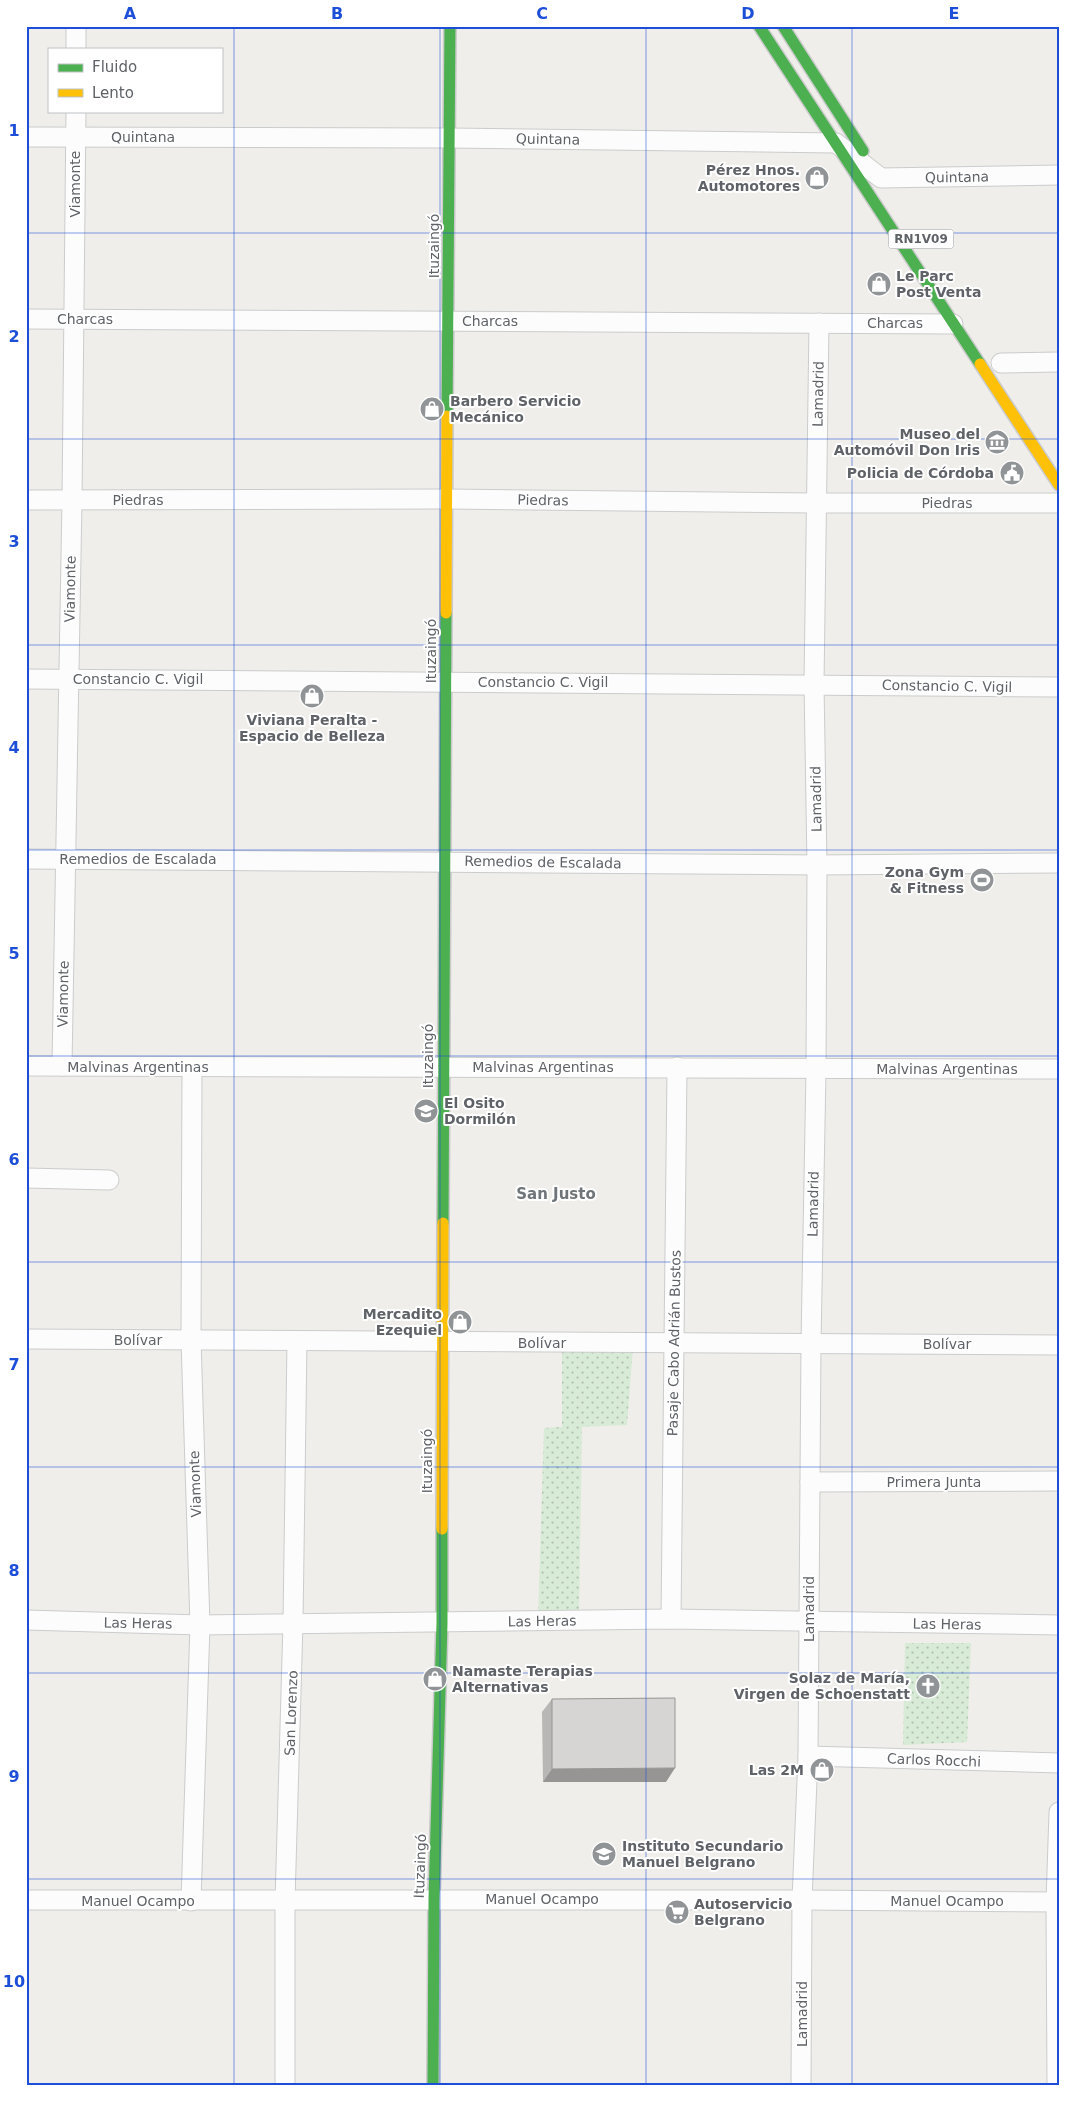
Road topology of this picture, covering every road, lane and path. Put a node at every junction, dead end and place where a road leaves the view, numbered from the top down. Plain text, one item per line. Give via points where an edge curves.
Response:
1 (76, 26) edge
2 (450, 26) edge
3 (759, 26) edge
4 (783, 26) edge
5 (76, 48) edge
6 (76, 112) edge
7 (26, 137) edge
8 (75, 137) junction
9 (449, 138) junction
10 (836, 143) junction
11 (1059, 175) edge
12 (883, 182) junction
13 (26, 319) edge
14 (74, 319) junction
15 (448, 320) junction
16 (819, 323) junction
17 (953, 324) junction
18 (1059, 362) edge
19 (1001, 363) dead end
20 (1059, 485) edge
21 (447, 499) junction
22 (26, 500) edge
23 (72, 500) junction
24 (1059, 503) edge
25 (816, 504) junction
26 (69, 678) junction
27 (26, 679) edge
28 (446, 681) junction
29 (814, 684) junction
30 (1059, 688) edge
31 (65, 858) junction
32 (26, 859) edge
33 (444, 861) junction
34 (1059, 863) edge
35 (817, 865) junction
36 (26, 1066) edge
37 (62, 1066) junction
38 (192, 1067) junction
39 (443, 1067) junction
40 (677, 1067) junction
41 (816, 1070) junction
42 (1059, 1070) edge
43 (26, 1178) edge
44 (110, 1180) dead end
45 (26, 1339) edge
46 (191, 1340) junction
47 (297, 1341) junction
48 (442, 1343) junction
49 (674, 1343) junction
50 (811, 1343) junction
51 (1059, 1345) edge
52 (1059, 1481) edge
53 (810, 1482) junction
54 (671, 1619) junction
55 (26, 1620) edge
56 (294, 1623) junction
57 (442, 1623) junction
58 (809, 1623) junction
59 (200, 1625) junction
60 (1059, 1625) edge
61 (808, 1756) junction
62 (1059, 1763) edge
63 (1059, 1812) edge
64 (434, 1899) junction
65 (26, 1900) edge
66 (802, 1900) junction
67 (191, 1901) junction
68 (285, 1901) junction
69 (1058, 1902) edge
70 (284, 2086) edge
71 (433, 2086) edge
72 (802, 2086) edge
73 (1056, 2086) edge

1 - 5 street
2 - 9 street, Ituzaingó
3 - 10 street, RN1V09
4 - 12 street
6 - 8 street, Viamonte
7 - 8 street, Quintana
8 - 9 street, Quintana
8 - 14 street, Viamonte
9 - 10 street, Quintana
9 - 15 street, Ituzaingó
10 - 12 street
10 - 17 street, RN1V09
11 - 12 street, Quintana
13 - 14 street, Charcas
14 - 15 street, Charcas
14 - 23 street, Viamonte
15 - 16 street, Charcas
15 - 21 street, Ituzaingó
16 - 17 street, Charcas
16 - 25 street, Lamadrid
17 - 20 street, RN1V09
18 - 19 street
21 - 23 street, Piedras
21 - 25 street, Piedras
21 - 28 street, Ituzaingó
22 - 23 street, Piedras
23 - 26 street, Viamonte
24 - 25 street, Piedras
25 - 29 street, Lamadrid
26 - 27 street, Constancio C. Vigil
26 - 28 street, Constancio C. Vigil
26 - 31 street, Viamonte
28 - 29 street, Constancio C. Vigil
28 - 33 street, Ituzaingó
29 - 30 street, Constancio C. Vigil
29 - 35 street, Lamadrid
31 - 32 street, Remedios de Escalada
31 - 33 street, Remedios de Escalada
31 - 37 street, Viamonte
33 - 35 street, Remedios de Escalada
33 - 39 street, Ituzaingó
34 - 35 street, Remedios de Escalada
35 - 41 street, Lamadrid
36 - 37 street, Malvinas Argentinas
37 - 38 street, Malvinas Argentinas
38 - 39 street, Malvinas Argentinas
38 - 46 street, Viamonte
39 - 40 street, Malvinas Argentinas
39 - 48 street, Ituzaingó
40 - 41 street, Malvinas Argentinas
40 - 49 street, Pasaje Cabo Adrián Bustos
41 - 42 street, Malvinas Argentinas
41 - 50 street, Lamadrid
43 - 44 street
45 - 46 street, Bolívar
46 - 47 street, Bolívar
46 - 59 street, Viamonte
47 - 48 street, Bolívar
47 - 56 street, San Lorenzo
48 - 49 street, Bolívar
48 - 57 street, Ituzaingó
49 - 50 street, Bolívar
49 - 54 street, Pasaje Cabo Adrián Bustos
50 - 51 street, Bolívar
50 - 53 street, Lamadrid
52 - 53 street, Primera Junta
53 - 58 street, Lamadrid
54 - 57 street, Las Heras
54 - 58 street, Las Heras
55 - 59 street, Las Heras
56 - 57 street, Las Heras
56 - 59 street, Las Heras
56 - 68 street, San Lorenzo
57 - 64 street, Ituzaingó
58 - 60 street, Las Heras
58 - 61 street, Lamadrid
59 - 67 street, Viamonte
61 - 62 street, Carlos Rocchi
61 - 66 street, Lamadrid
63 - 69 street
64 - 66 street, Manuel Ocampo
64 - 68 street, Manuel Ocampo
64 - 71 street, Ituzaingó
65 - 67 street, Manuel Ocampo
66 - 69 street, Manuel Ocampo
66 - 72 street, Lamadrid
67 - 68 street, Manuel Ocampo
68 - 70 street, San Lorenzo
69 - 73 street

